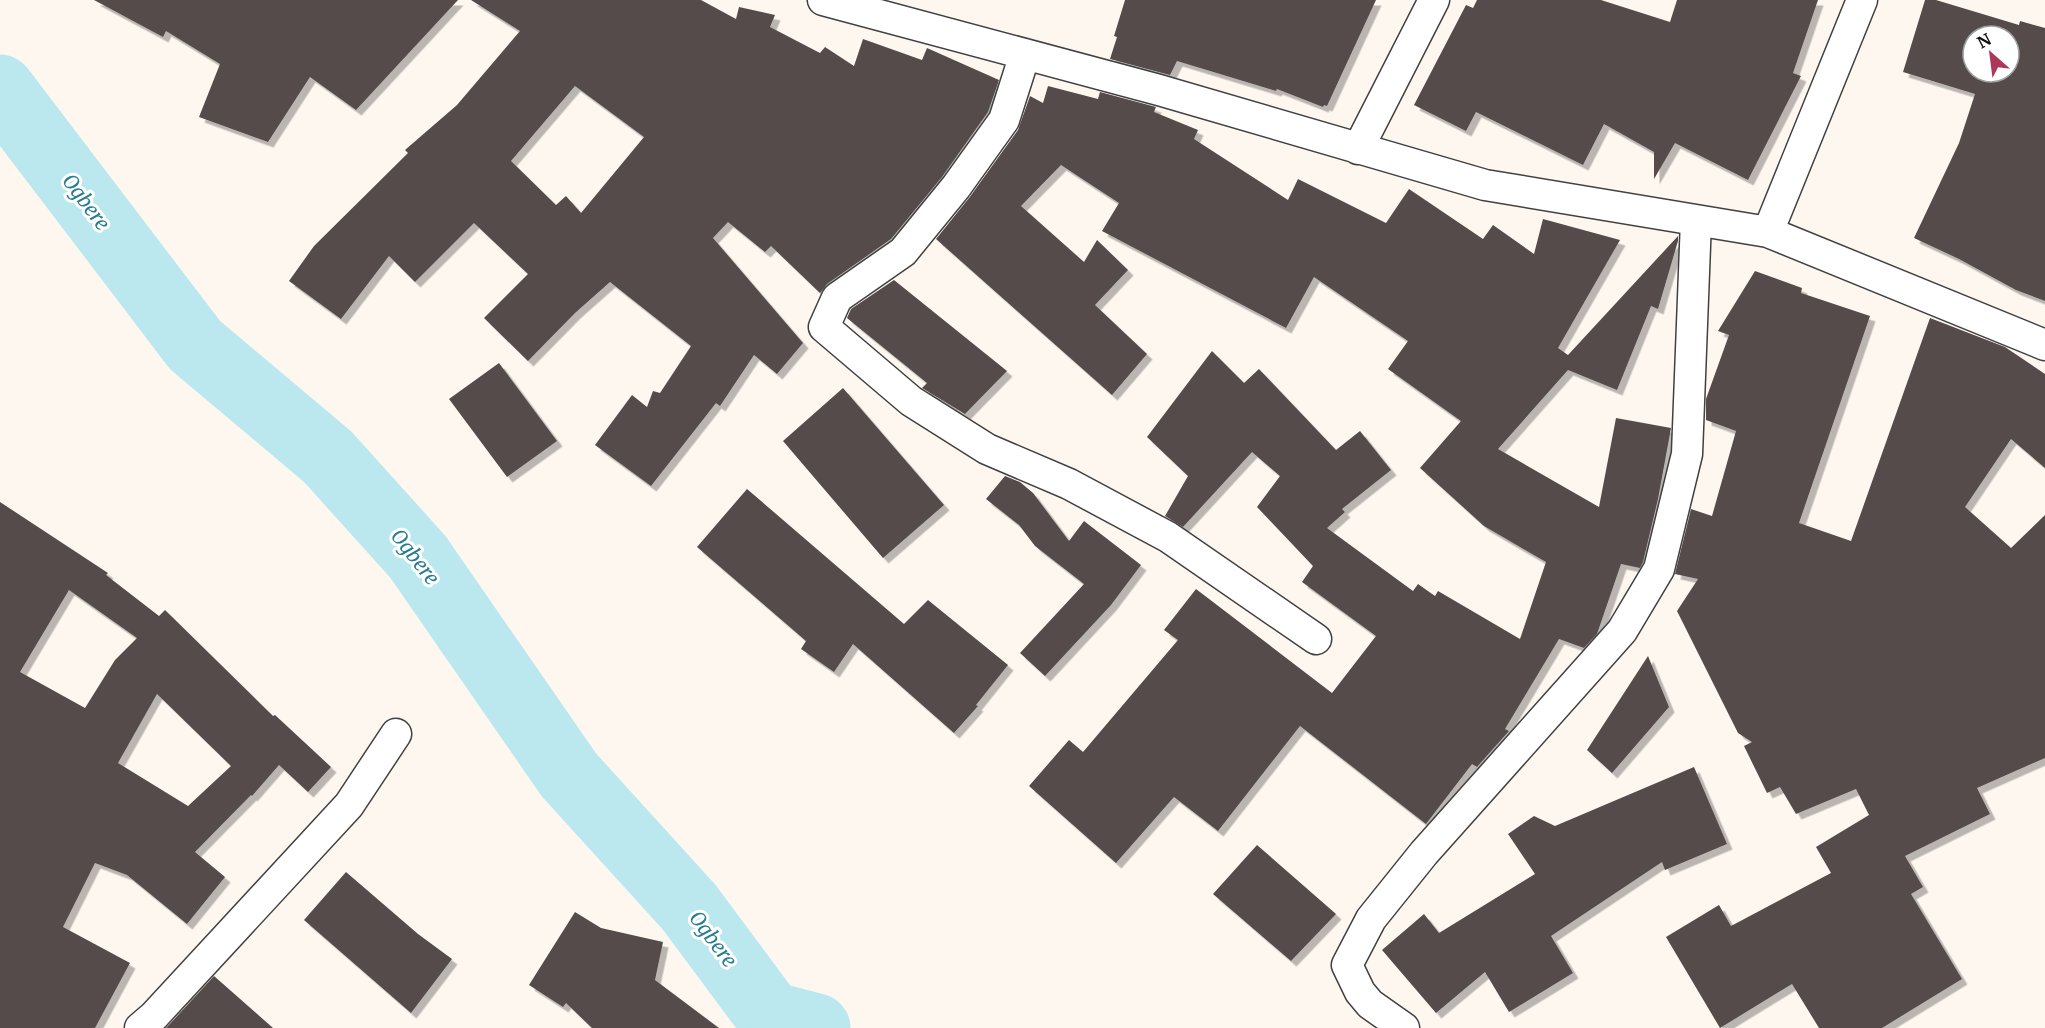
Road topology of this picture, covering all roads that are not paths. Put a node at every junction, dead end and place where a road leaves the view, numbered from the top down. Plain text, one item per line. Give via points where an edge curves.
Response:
1 (823, 0) edge
2 (1434, 0) edge
3 (1862, 0) edge
4 (1025, 54) junction
5 (1358, 148) junction
6 (1696, 220) junction
7 (1768, 232) junction
8 (2045, 345) edge
9 (1316, 639) dead end
10 (396, 734) dead end
11 (140, 1028) edge
12 (1404, 1028) edge

1 - 4 street
2 - 5 street
3 - 7 street
4 - 5 street
4 - 9 street via 1004,120 956,187 903,252 837,298 824,327 911,401 987,449 1069,484 1168,537
5 - 6 street via 1485,185
6 - 7 street
6 - 12 street via 1687,454 1659,569 1622,631 1424,853 1371,919 1347,965 1370,1004
7 - 8 street
10 - 11 street via 349,805

